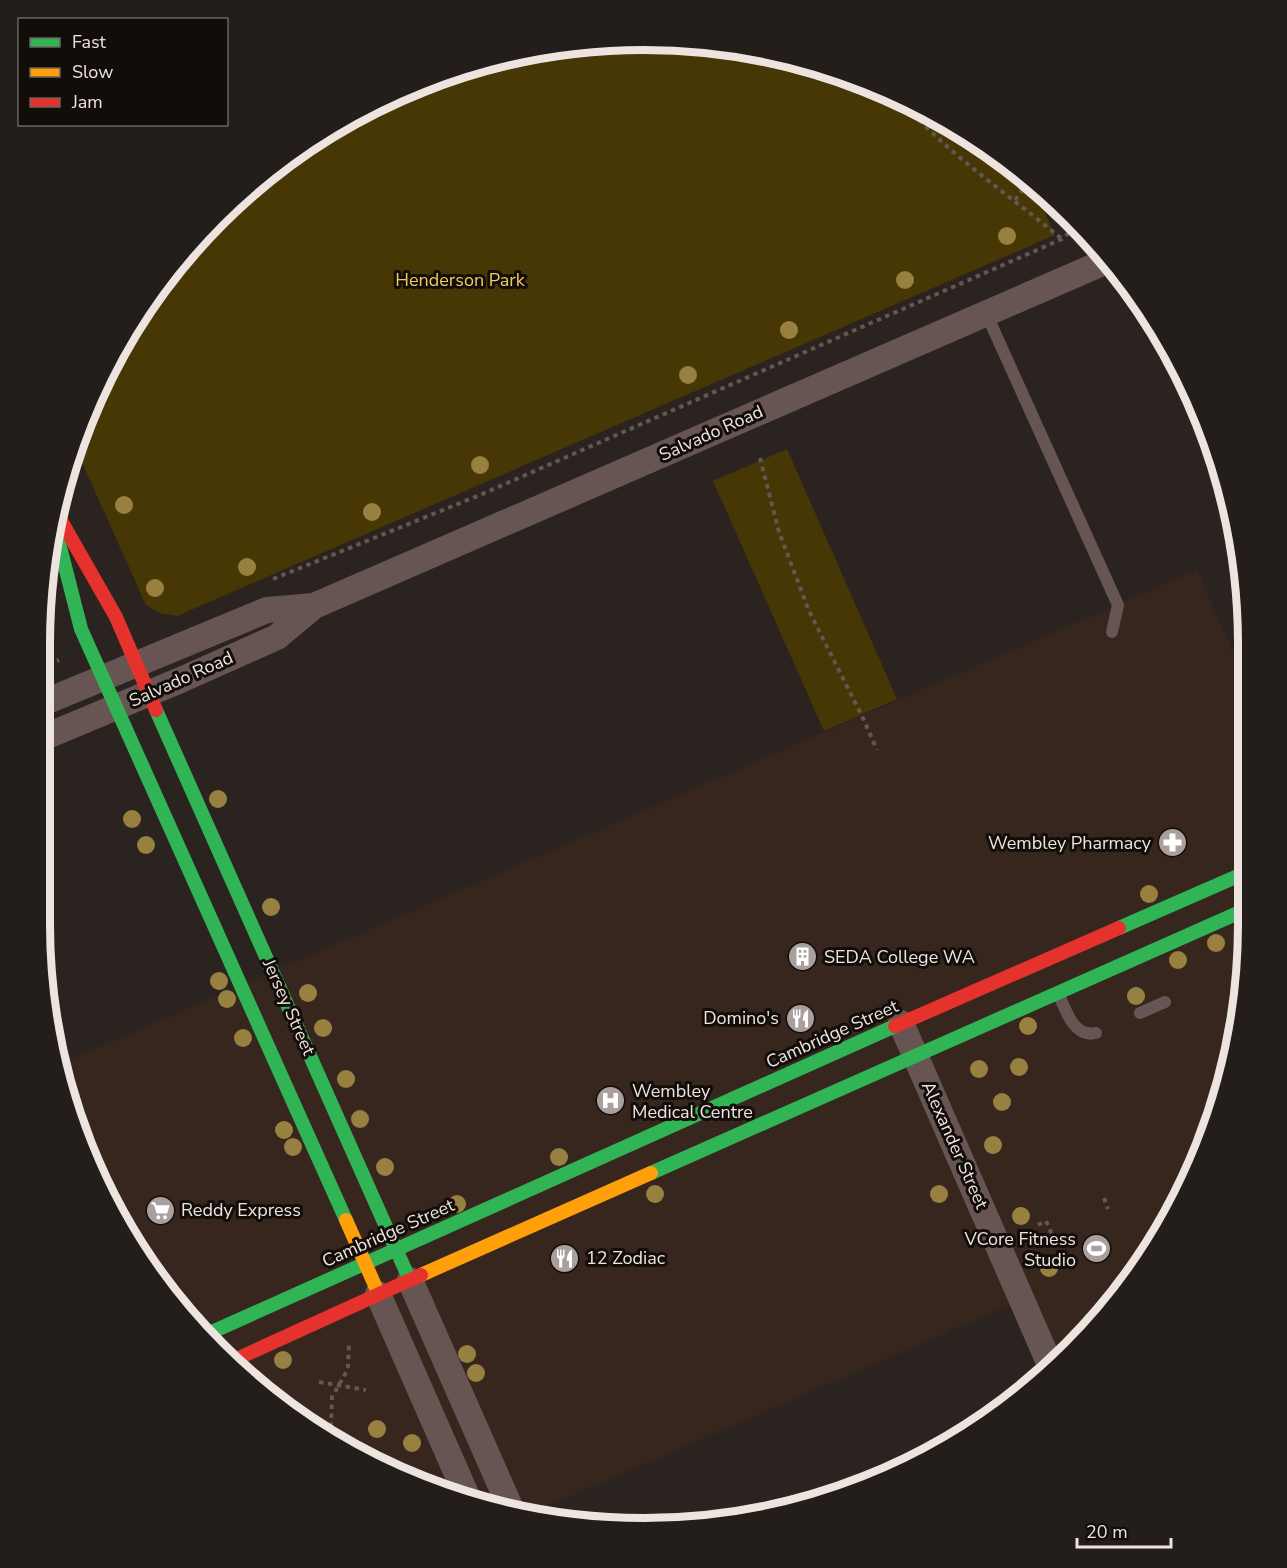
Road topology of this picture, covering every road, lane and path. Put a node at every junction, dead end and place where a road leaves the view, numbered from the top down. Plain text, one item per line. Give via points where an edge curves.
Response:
1 (914, 115) edge
2 (1024, 188) edge
3 (1016, 200) junction
4 (1071, 231) edge
5 (1062, 239) junction
6 (1100, 264) edge
7 (987, 313) junction
8 (760, 458) dead end
9 (62, 523) edge
10 (59, 541) edge
11 (265, 582) dead end
12 (314, 606) junction
13 (1112, 632) dead end
14 (68, 657) dead end
15 (50, 663) edge
16 (137, 664) junction
17 (103, 678) junction
18 (150, 693) junction
19 (50, 700) edge
20 (116, 708) junction
21 (50, 735) edge
22 (877, 750) dead end
23 (1238, 876) edge
24 (1238, 913) edge
25 (1058, 993) junction
26 (1165, 1002) dead end
27 (1140, 1014) dead end
28 (901, 1023) junction
29 (1096, 1033) dead end
30 (916, 1057) junction
31 (1104, 1198) dead end
32 (1108, 1209) dead end
33 (1038, 1225) dead end
34 (1053, 1239) dead end
35 (396, 1249) junction
36 (365, 1263) junction
37 (410, 1280) junction
38 (378, 1294) junction
39 (211, 1332) edge
40 (349, 1338) dead end
41 (238, 1358) edge
42 (1048, 1360) edge
43 (320, 1382) dead end
44 (339, 1386) junction
45 (366, 1390) dead end
46 (331, 1427) dead end
47 (464, 1490) edge
48 (508, 1502) edge

1 - 3 path via 958,157
2 - 3 path
3 - 5 path
4 - 5 path
5 - 11 path via 480,495
6 - 7 street, Salvado Road
7 - 12 street, Salvado Road
7 - 13 lane via 1118,605
8 - 22 path via 779,532 805,602
9 - 16 main road, Jersey Street via 116,617
10 - 17 main road, Jersey Street via 81,628
12 - 16 street, Salvado Road via 267,610
12 - 18 street, Salvado Road via 277,637
14 - 15 path
16 - 17 street, Salvado Road
16 - 18 main road, Jersey Street
17 - 19 street, Salvado Road
17 - 20 main road, Jersey Street
18 - 20 street, Salvado Road
18 - 35 main road, Jersey Street
20 - 21 street, Salvado Road
20 - 36 main road, Jersey Street
23 - 28 main road, Cambridge Street
24 - 25 main road
25 - 29 lane via 1072,1024 1082,1032
25 - 30 main road
26 - 27 lane
28 - 30 street, Alexander Street
28 - 35 main road, Cambridge Street
30 - 37 main road
30 - 42 street, Alexander Street
31 - 32 path
33 - 34 path via 1046,1221
35 - 36 main road, Cambridge Street
35 - 37 main road, Jersey Street
36 - 38 main road, Jersey Street
36 - 39 main road, Cambridge Street
37 - 38 main road
37 - 48 street, Jersey Street
38 - 41 main road
38 - 47 street, Jersey Street
40 - 44 path via 348,1369
43 - 44 path
44 - 45 path
44 - 46 path via 332,1397

